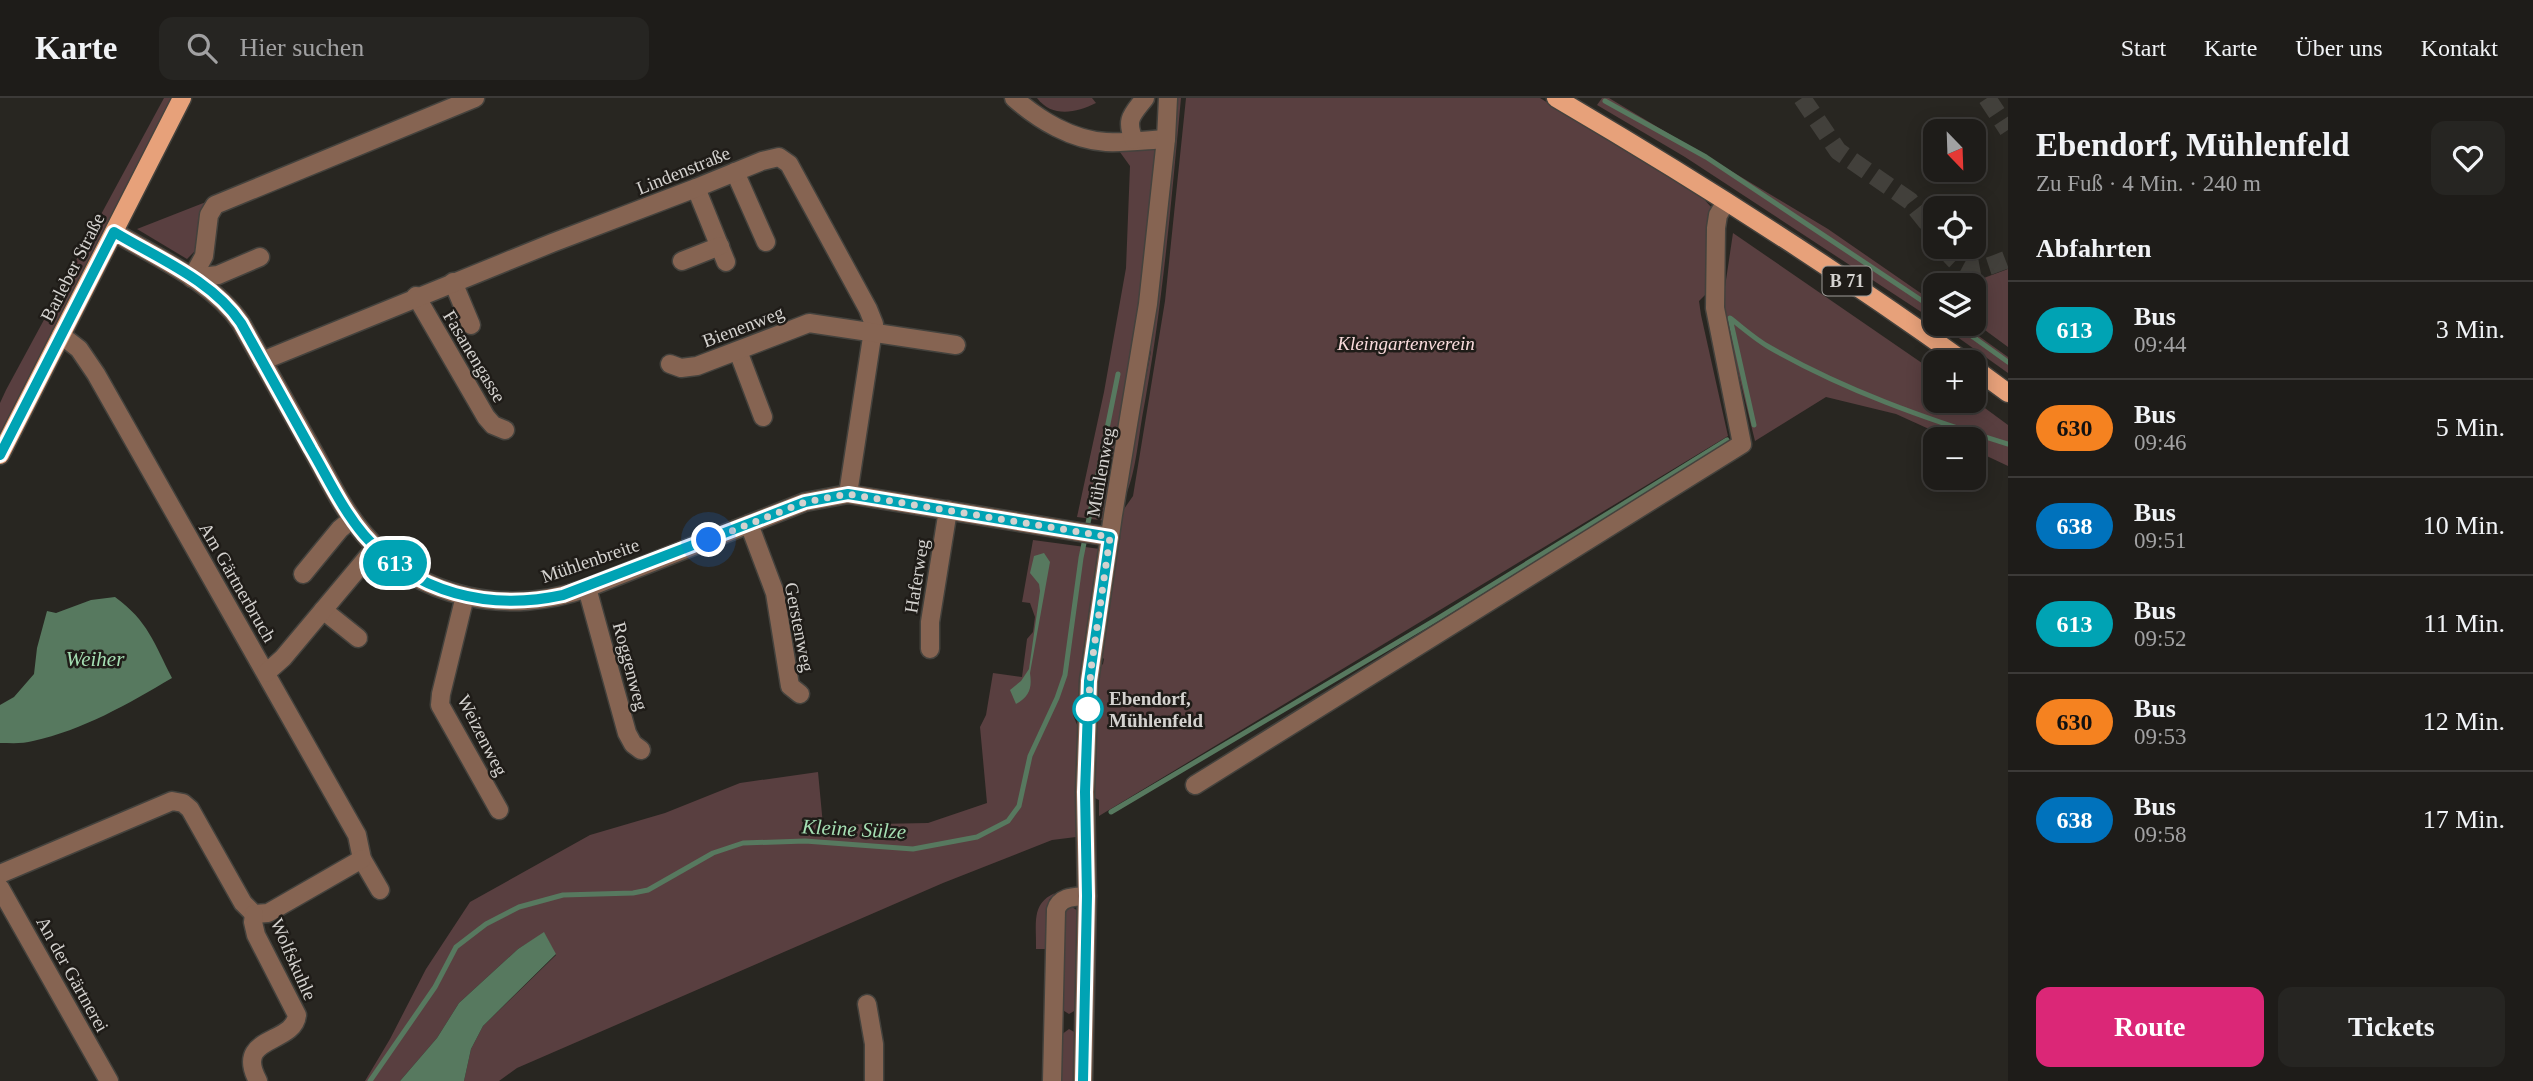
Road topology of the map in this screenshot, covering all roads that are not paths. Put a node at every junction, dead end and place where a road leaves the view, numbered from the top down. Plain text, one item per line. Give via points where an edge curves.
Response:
1 (182, 98) edge
2 (475, 98) edge
3 (1014, 98) edge
4 (1145, 98) edge
5 (1168, 98) edge
6 (1556, 98) edge
7 (1166, 139) junction
8 (1134, 140) junction
9 (735, 172) junction
10 (696, 188) junction
11 (1726, 202) junction
12 (114, 232) junction
13 (766, 242) dead end
14 (260, 257) dead end
15 (682, 261) dead end
16 (192, 278) junction
17 (453, 282) junction
18 (416, 296) junction
19 (471, 325) dead end
20 (874, 332) junction
21 (61, 335) junction
22 (956, 345) dead end
23 (1948, 350) edge
24 (738, 351) junction
25 (262, 361) junction
26 (670, 364) dead end
27 (1986, 377) edge
28 (2008, 393) edge
29 (763, 417) dead end
30 (505, 430) dead end
31 (0, 455) edge
32 (848, 494) junction
33 (948, 510) junction
34 (352, 519) junction
35 (749, 524) junction
36 (1094, 535) junction
37 (376, 547) junction
38 (303, 574) dead end
39 (587, 587) junction
40 (465, 596) junction
41 (323, 611) junction
42 (358, 638) dead end
43 (930, 649) dead end
44 (265, 673) junction
45 (800, 694) dead end
46 (641, 750) dead end
47 (1195, 785) dead end
48 (499, 810) dead end
49 (362, 859) junction
50 (0, 874) edge
51 (0, 888) edge
52 (380, 890) dead end
53 (1087, 896) junction
54 (254, 914) junction
55 (867, 1004) dead end
56 (1054, 1022) junction
57 (1084, 1023) junction
58 (109, 1081) edge
59 (258, 1081) edge
60 (874, 1081) edge
61 (1052, 1081) edge
62 (1083, 1081) edge

1 - 12 main road, Barleber Straße
2 - 16 street via 215,205 209,215 204,256
3 - 8 street via 1065,131 1106,142
4 - 8 street via 1130,117
5 - 7 street, Mühlenweg
6 - 11 main road, B 71
7 - 8 street
7 - 36 street, Mühlenweg via 1146,317
9 - 10 street, Lindenstraße
9 - 13 street
9 - 20 street, Lindenstraße via 773,157 787,162 868,309
10 - 15 street via 723,254
10 - 17 street, Lindenstraße
11 - 23 main road, B 71
11 - 47 street via 1716,228 1715,308 1742,444
12 - 16 street, Mühlenbreite
12 - 21 main road, Barleber Straße
14 - 16 street via 218,275
16 - 25 street, Mühlenbreite via 227,305
17 - 18 street, Lindenstraße
17 - 19 street
18 - 25 street, Lindenstraße
18 - 30 street, Fasanengasse via 486,417
20 - 22 street, Bienenweg
20 - 24 street, Bienenweg via 808,324
20 - 32 street, Lindenstraße
21 - 31 main road, Barleber Straße
21 - 44 street, Am Gärtnerbruch via 90,365
24 - 26 street, Bienenweg via 697,366
24 - 29 street
25 - 34 street, Mühlenbreite
27 - 28 main road
32 - 33 street, Mühlenbreite
32 - 35 street, Mühlenbreite via 805,502
33 - 36 street, Mühlenbreite
33 - 43 street, Haferweg
34 - 37 street, Mühlenbreite
34 - 38 street
35 - 39 street, Mühlenbreite
35 - 45 street, Gerstenweg via 777,601 790,686
36 - 53 street, Mühlenweg via 1085,792
37 - 40 street, Mühlenbreite via 421,579
37 - 41 street
39 - 40 street, Mühlenbreite via 528,601
39 - 46 street, Roggenweg via 627,733
40 - 48 street, Weizenweg via 440,705
41 - 42 street
41 - 44 street via 284,658
44 - 49 street, Am Gärtnerbruch via 357,835
49 - 52 street, Am Gärtnerbruch
49 - 54 street via 268,913
50 - 54 street via 177,801 190,809 243,903
51 - 58 street, An der Gärtnerei
53 - 56 street via 1063,899 1057,905
53 - 57 street, Mühlenweg
54 - 59 street, Wolfskuhle via 256,935 297,1015 292,1027 254,1053
55 - 60 street
56 - 57 street
56 - 61 street
57 - 62 street, Mühlenweg

